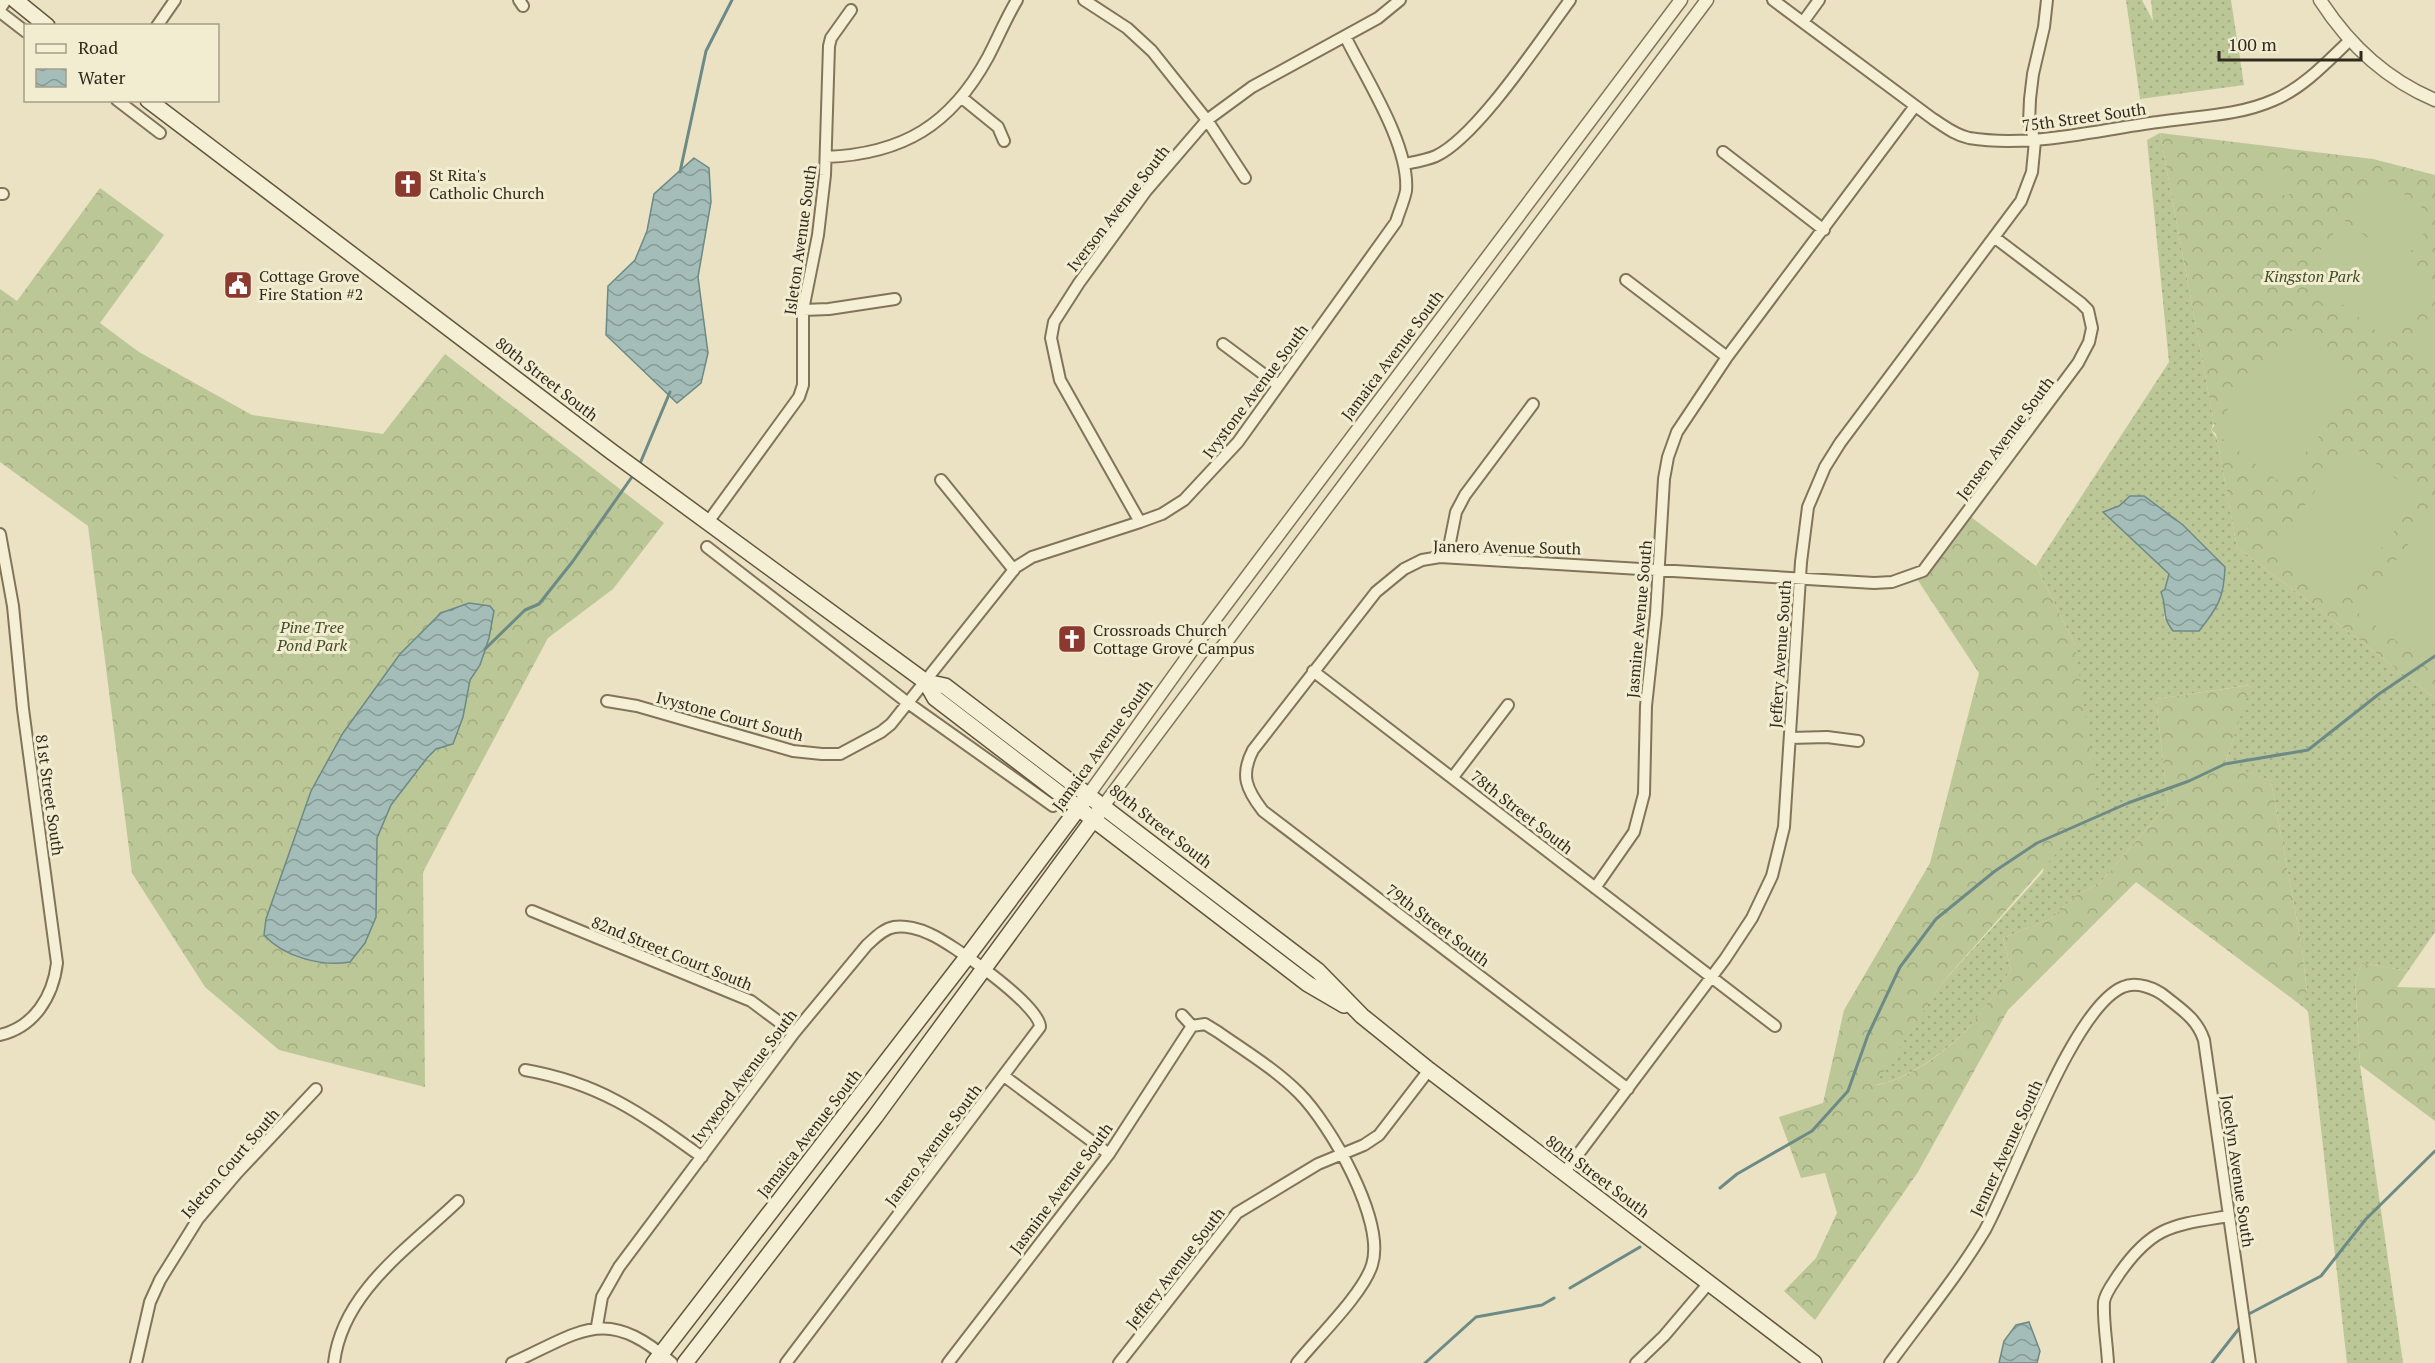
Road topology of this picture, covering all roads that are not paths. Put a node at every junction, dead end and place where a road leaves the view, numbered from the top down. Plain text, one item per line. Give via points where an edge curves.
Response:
1 (6, 0) edge
2 (15, 0) edge
3 (175, 0) edge
4 (1017, 0) edge
5 (1084, 0) edge
6 (1400, 0) edge
7 (1570, 0) edge
8 (1681, 0) edge
9 (1707, 0) edge
10 (1773, 0) edge
11 (1819, 0) edge
12 (2047, 0) edge
13 (2320, 0) edge
14 (851, 10) dead end
15 (0, 11) edge
16 (1803, 22) junction
17 (45, 24) edge
18 (158, 24) edge
19 (24, 30) edge
20 (1346, 38) junction
21 (2349, 41) junction
22 (961, 98) junction
23 (2435, 100) edge
24 (120, 102) edge
25 (151, 102) edge
26 (1915, 106) junction
27 (1207, 120) junction
28 (160, 133) dead end
29 (1004, 141) dead end
30 (2035, 141) junction
31 (1722, 152) dead end
32 (826, 157) junction
33 (1405, 164) junction
34 (1245, 178) dead end
35 (1824, 230) junction
36 (1994, 237) junction
37 (1626, 280) dead end
38 (895, 299) dead end
39 (803, 310) junction
40 (1223, 344) dead end
41 (1728, 357) junction
42 (1278, 386) junction
43 (1533, 404) dead end
44 (941, 480) dead end
45 (708, 522) junction
46 (1140, 522) junction
47 (0, 536) edge
48 (707, 547) dead end
49 (1447, 557) junction
50 (1659, 569) junction
51 (1014, 570) junction
52 (1800, 578) junction
53 (1313, 670) junction
54 (926, 682) junction
55 (607, 701) dead end
56 (908, 703) junction
57 (1508, 705) dead end
58 (1790, 738) junction
59 (1858, 741) dead end
60 (1245, 773) joint
61 (1453, 777) junction
62 (1089, 794) junction
63 (1104, 805) junction
64 (1053, 806) dead end
65 (1078, 809) junction
66 (1093, 820) junction
67 (1595, 888) junction
68 (532, 911) dead end
69 (967, 957) junction
70 (984, 968) junction
71 (1712, 978) junction
72 (2167, 998) joint
73 (1182, 1015) dead end
74 (1362, 1016) junction
75 (1192, 1026) junction
76 (1775, 1026) dead end
77 (794, 1033) junction
78 (0, 1035) edge
79 (525, 1070) dead end
80 (1429, 1070) junction
81 (1004, 1076) junction
82 (316, 1089) dead end
83 (1628, 1089) junction
84 (1108, 1154) junction
85 (1341, 1154) junction
86 (702, 1157) junction
87 (1564, 1173) junction
88 (458, 1201) dead end
89 (2229, 1216) junction
90 (1709, 1283) junction
91 (597, 1326) junction
92 (663, 1360) edge
93 (136, 1363) edge
94 (334, 1363) edge
95 (512, 1363) edge
96 (685, 1363) edge
97 (786, 1363) edge
98 (948, 1363) edge
99 (1119, 1363) edge
100 (1296, 1363) edge
101 (1636, 1363) edge
102 (1814, 1363) edge
103 (1890, 1363) edge
104 (2108, 1363) edge
105 (2250, 1363) edge

1 - 15 street
2 - 17 main road
3 - 18 street
4 - 22 street via 987,59
5 - 27 street via 1127,27 1152,51
6 - 20 street, Iverson Avenue South
7 - 33 street via 1459,140 1436,156
8 - 62 street, Jamaica Avenue South via 1203,635
9 - 63 street
10 - 16 street, 75th Street South
11 - 16 street
12 - 30 street, Jeffery Avenue South via 2032,74 2029,123
13 - 21 street
14 - 32 street, Isleton Avenue South via 829,46
15 - 19 street
16 - 26 street, 75th Street South
20 - 27 street, Iverson Avenue South via 1252,87
20 - 33 street, Ivystone Avenue South via 1398,141
21 - 23 street via 2388,76
21 - 30 street, 75th Street South via 2299,85 2257,107
22 - 29 street via 998,126
22 - 32 street via 912,138 870,153
24 - 28 street
25 - 45 main road, 80th Street South
26 - 30 street, 75th Street South via 1959,136
26 - 35 street, Jasmine Avenue South
27 - 34 street
27 - 46 street, Iverson Avenue South via 1146,191 1078,283 1054,322 1051,338 1060,381
30 - 36 street, Jeffery Avenue South via 2029,185
31 - 35 street
32 - 39 street, Isleton Avenue South via 818,234
33 - 42 street, Ivystone Avenue South via 1406,192 1396,222
35 - 41 street, Jasmine Avenue South
36 - 52 street, Jeffery Avenue South via 1825,466 1808,507
36 - 52 street, Jensen Avenue South via 2088,310 2092,328 2078,363 1923,571 1892,582
37 - 41 street
38 - 39 street
39 - 45 street, Isleton Avenue South via 799,398
40 - 42 street
41 - 50 street, Jasmine Avenue South via 1677,432 1668,457
42 - 46 street, Ivystone Avenue South via 1238,442 1200,484 1177,505
43 - 49 street via 1465,495 1456,512
44 - 51 street
45 - 54 main road, 80th Street South
46 - 51 street, Ivystone Avenue South via 1032,557
47 - 78 street, 81st Street South via 13,606 57,963 52,989 43,1005 16,1031
48 - 56 street
49 - 50 street, Janero Avenue South
49 - 53 street, Janero Avenue South via 1422,560 1387,581
50 - 52 street, Janero Avenue South
50 - 67 street, Jasmine Avenue South via 1646,706 1646,774 1640,812 1634,832
51 - 54 street, Ivystone Avenue South
52 - 58 street, Jeffery Avenue South
53 - 60 street, Janero Avenue South via 1253,750
53 - 61 street, 78th Street South
54 - 56 street, Ivystone Court South
54 - 62 main road, 80th Street South via 945,687
54 - 65 main road, 80th Street South via 935,698
55 - 56 street, Ivystone Court South via 793,751 822,754 840,754 858,746 881,732
56 - 64 street
57 - 61 street
58 - 59 street
58 - 71 street, Jeffery Avenue South via 1784,827 1772,876 1752,918
60 - 83 street, 79th Street South via 1251,796 1263,811
61 - 67 street, 78th Street South
62 - 63 main road, 80th Street South
62 - 65 main road, Jamaica Avenue South
63 - 66 main road
63 - 74 main road, 80th Street South via 1318,971
65 - 66 main road, 80th Street South
65 - 69 main road, Jamaica Avenue South
66 - 70 main road
66 - 74 main road, 80th Street South via 1308,984
67 - 71 street, 78th Street South
68 - 77 street, 82nd Street Court South via 751,1001
69 - 70 street, Janero Avenue South
69 - 77 street, Ivywood Avenue South via 932,934 914,928 894,927 880,933
69 - 92 main road, Jamaica Avenue South
70 - 81 street, Janero Avenue South via 1040,1020 1040,1027
70 - 96 main road
71 - 76 street, 78th Street South
71 - 83 street, Jeffery Avenue South
72 - 89 street, Jocelyn Avenue South via 2194,1019 2204,1040
72 - 103 street, Jenner Avenue South via 2138,985 2122,987 2106,998 2064,1060 1986,1227 1966,1261
73 - 75 street
74 - 80 main road, 80th Street South
75 - 84 street, Jasmine Avenue South
75 - 85 street via 1205,1024 1218,1032 1298,1092 1320,1116
77 - 86 street, Ivywood Avenue South
79 - 86 street via 600,1091
80 - 85 street, Jeffery Avenue South via 1379,1135
80 - 87 main road, 80th Street South
81 - 84 street
81 - 97 street, Janero Avenue South
82 - 93 street, Isleton Court South via 198,1219 150,1302
83 - 87 street, Jeffery Avenue South
84 - 98 street, Jasmine Avenue South
85 - 99 street, Jeffery Avenue South via 1237,1213
85 - 100 street via 1370,1217 1375,1244 1372,1267 1357,1292
86 - 91 street, Ivywood Avenue South via 619,1267 602,1297
87 - 90 main road, 80th Street South
88 - 94 street via 362,1293 346,1320
89 - 104 street via 2163,1230 2136,1253 2104,1300
89 - 105 street, Jocelyn Avenue South
90 - 101 street
90 - 102 main road, 80th Street South
91 - 92 street via 621,1329
91 - 95 street via 556,1340

